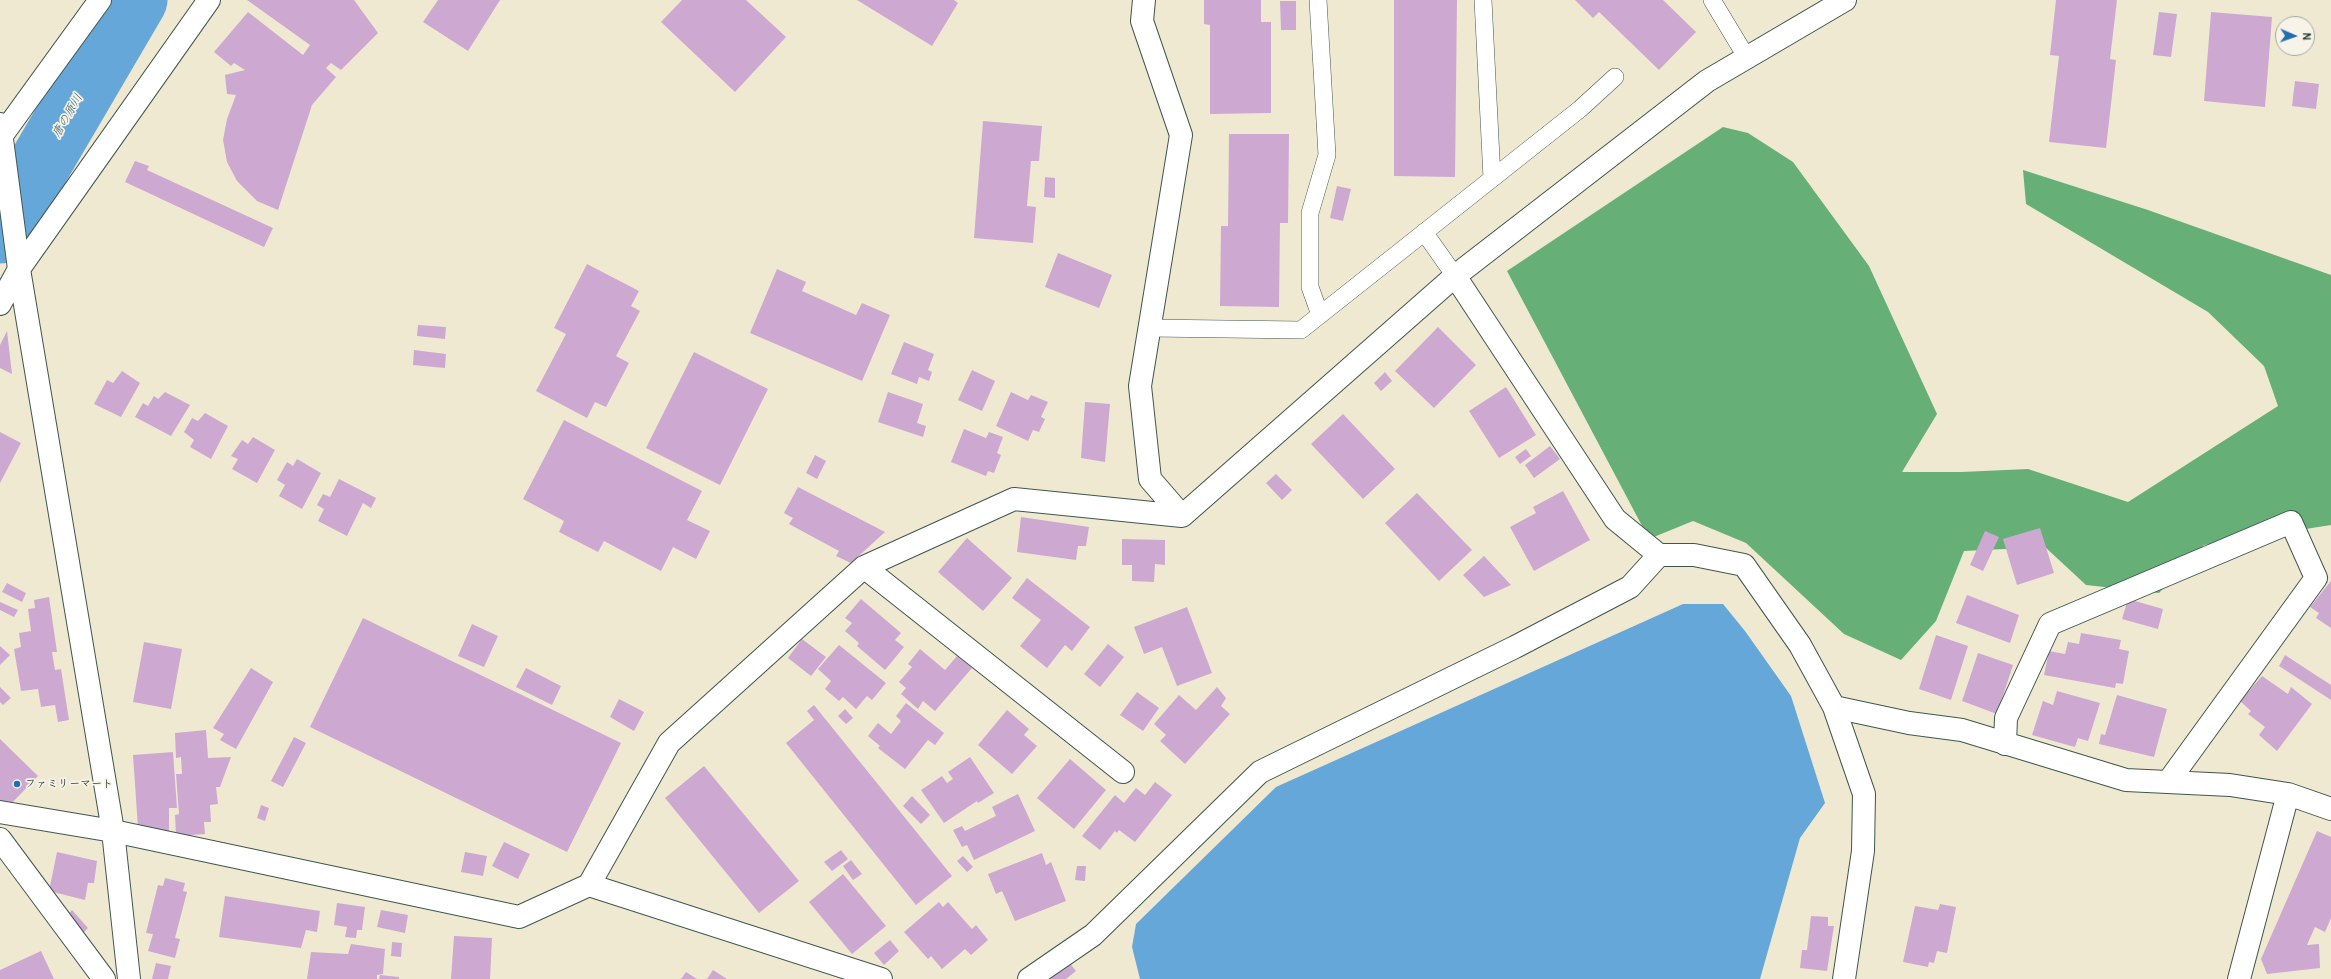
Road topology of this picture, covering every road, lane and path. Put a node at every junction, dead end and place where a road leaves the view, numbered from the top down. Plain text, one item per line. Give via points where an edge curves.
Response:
1 (100, 0) edge
2 (210, 0) edge
3 (1144, 0) edge
4 (1318, 0) edge
5 (1483, 0) edge
6 (1712, 0) edge
7 (1839, 2) edge
8 (1747, 58) junction
9 (1615, 77) dead end
10 (0, 132) edge
11 (1492, 178) junction
12 (1424, 232) junction
13 (19, 269) junction
14 (1455, 276) junction
15 (0, 304) edge
16 (1320, 315) junction
17 (1150, 328) junction
18 (1182, 516) junction
19 (1658, 554) junction
20 (864, 568) junction
21 (1834, 707) junction
22 (2006, 744) junction
23 (1123, 772) dead end
24 (2168, 782) junction
25 (2288, 794) junction
26 (2331, 809) edge
27 (0, 812) edge
28 (112, 832) junction
29 (0, 839) edge
30 (589, 885) junction
31 (104, 979) edge
32 (130, 979) edge
33 (881, 979) edge
34 (1029, 979) edge
35 (1844, 979) edge
36 (2239, 979) edge

1 - 10 street
2 - 13 street
3 - 17 street via 1142,21 1181,135
4 - 16 lane via 1327,155 1310,213 1310,287
5 - 11 lane
6 - 8 lane
7 - 8 street
8 - 14 street via 1707,81
9 - 11 lane via 1580,109
10 - 13 street
11 - 12 lane
12 - 14 lane
12 - 16 lane
13 - 15 street
13 - 28 street
14 - 18 street
14 - 19 street via 1615,519
16 - 17 lane via 1301,330
17 - 18 street via 1140,386 1150,479
18 - 20 street via 1014,499
19 - 21 street via 1694,555 1744,565 1800,645
19 - 34 street via 1630,587 1260,772 1093,935
20 - 23 street
20 - 30 street via 669,743
21 - 22 street via 1910,723 1962,730
21 - 35 street via 1864,794 1863,851
22 - 24 street via 2126,780
22 - 24 street via 2006,718 2050,624 2291,522 2316,578
24 - 25 street via 2230,785
25 - 26 street
25 - 36 street
27 - 28 street
28 - 30 street via 519,917
28 - 32 street
29 - 31 street
30 - 33 street

